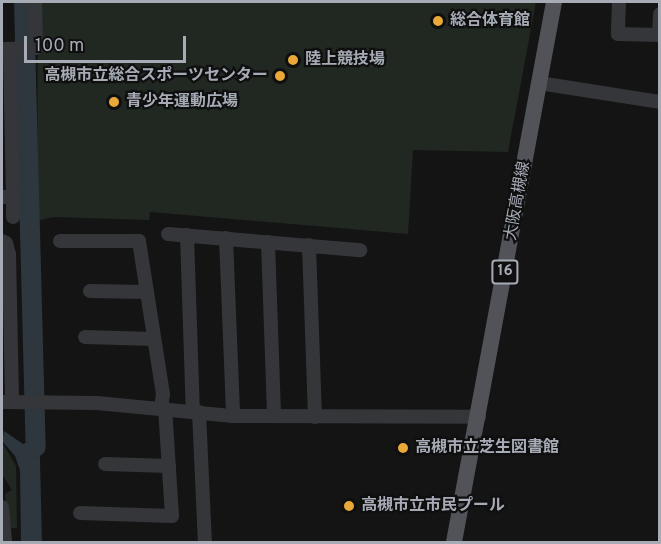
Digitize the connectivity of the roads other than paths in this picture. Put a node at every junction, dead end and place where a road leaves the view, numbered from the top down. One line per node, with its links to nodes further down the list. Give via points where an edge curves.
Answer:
1 (35, 2): 6 (street, via 36,48)
2 (554, 2): 7 (main road, 大阪高槻線 / 16)
3 (619, 2): 5 (street, via 618,34)
4 (660, 14): 5 (street)
5 (659, 35)
6 (9, 49): 9 (street)
7 (539, 83): 8 (street); 31 (main road, 大阪高槻線 / 16)
8 (660, 102)
9 (7, 197): 10 (street)
10 (13, 217)
11 (168, 234): 12 (street)
12 (187, 235): 13 (street); 27 (street)
13 (226, 238): 16 (street); 28 (street)
14 (2, 241): 20 (street, via 9,254)
15 (60, 241): 21 (street, via 139,241)
16 (268, 242): 17 (street); 29 (street)
17 (309, 245): 18 (street); 30 (street)
18 (360, 250)
19 (90, 291): 21 (street)
20 (6, 292): 24 (street)
21 (147, 292): 23 (street)
22 (85, 337): 23 (street)
23 (154, 339): 26 (street)
24 (6, 340): 25 (street)
25 (7, 402): 26 (street)
26 (163, 409): 27 (street); 33 (street)
27 (196, 412): 28 (street); 37 (street)
28 (233, 416): 29 (street)
29 (274, 416): 30 (street)
30 (315, 417): 31 (street)
31 (479, 417): 38 (main road, 大阪高槻線 / 16)
32 (105, 464): 33 (street)
33 (169, 466): 35 (street, via 172,516)
34 (2, 507): 36 (street)
35 (80, 513)
36 (4, 535)
37 (205, 543)
38 (454, 543)

